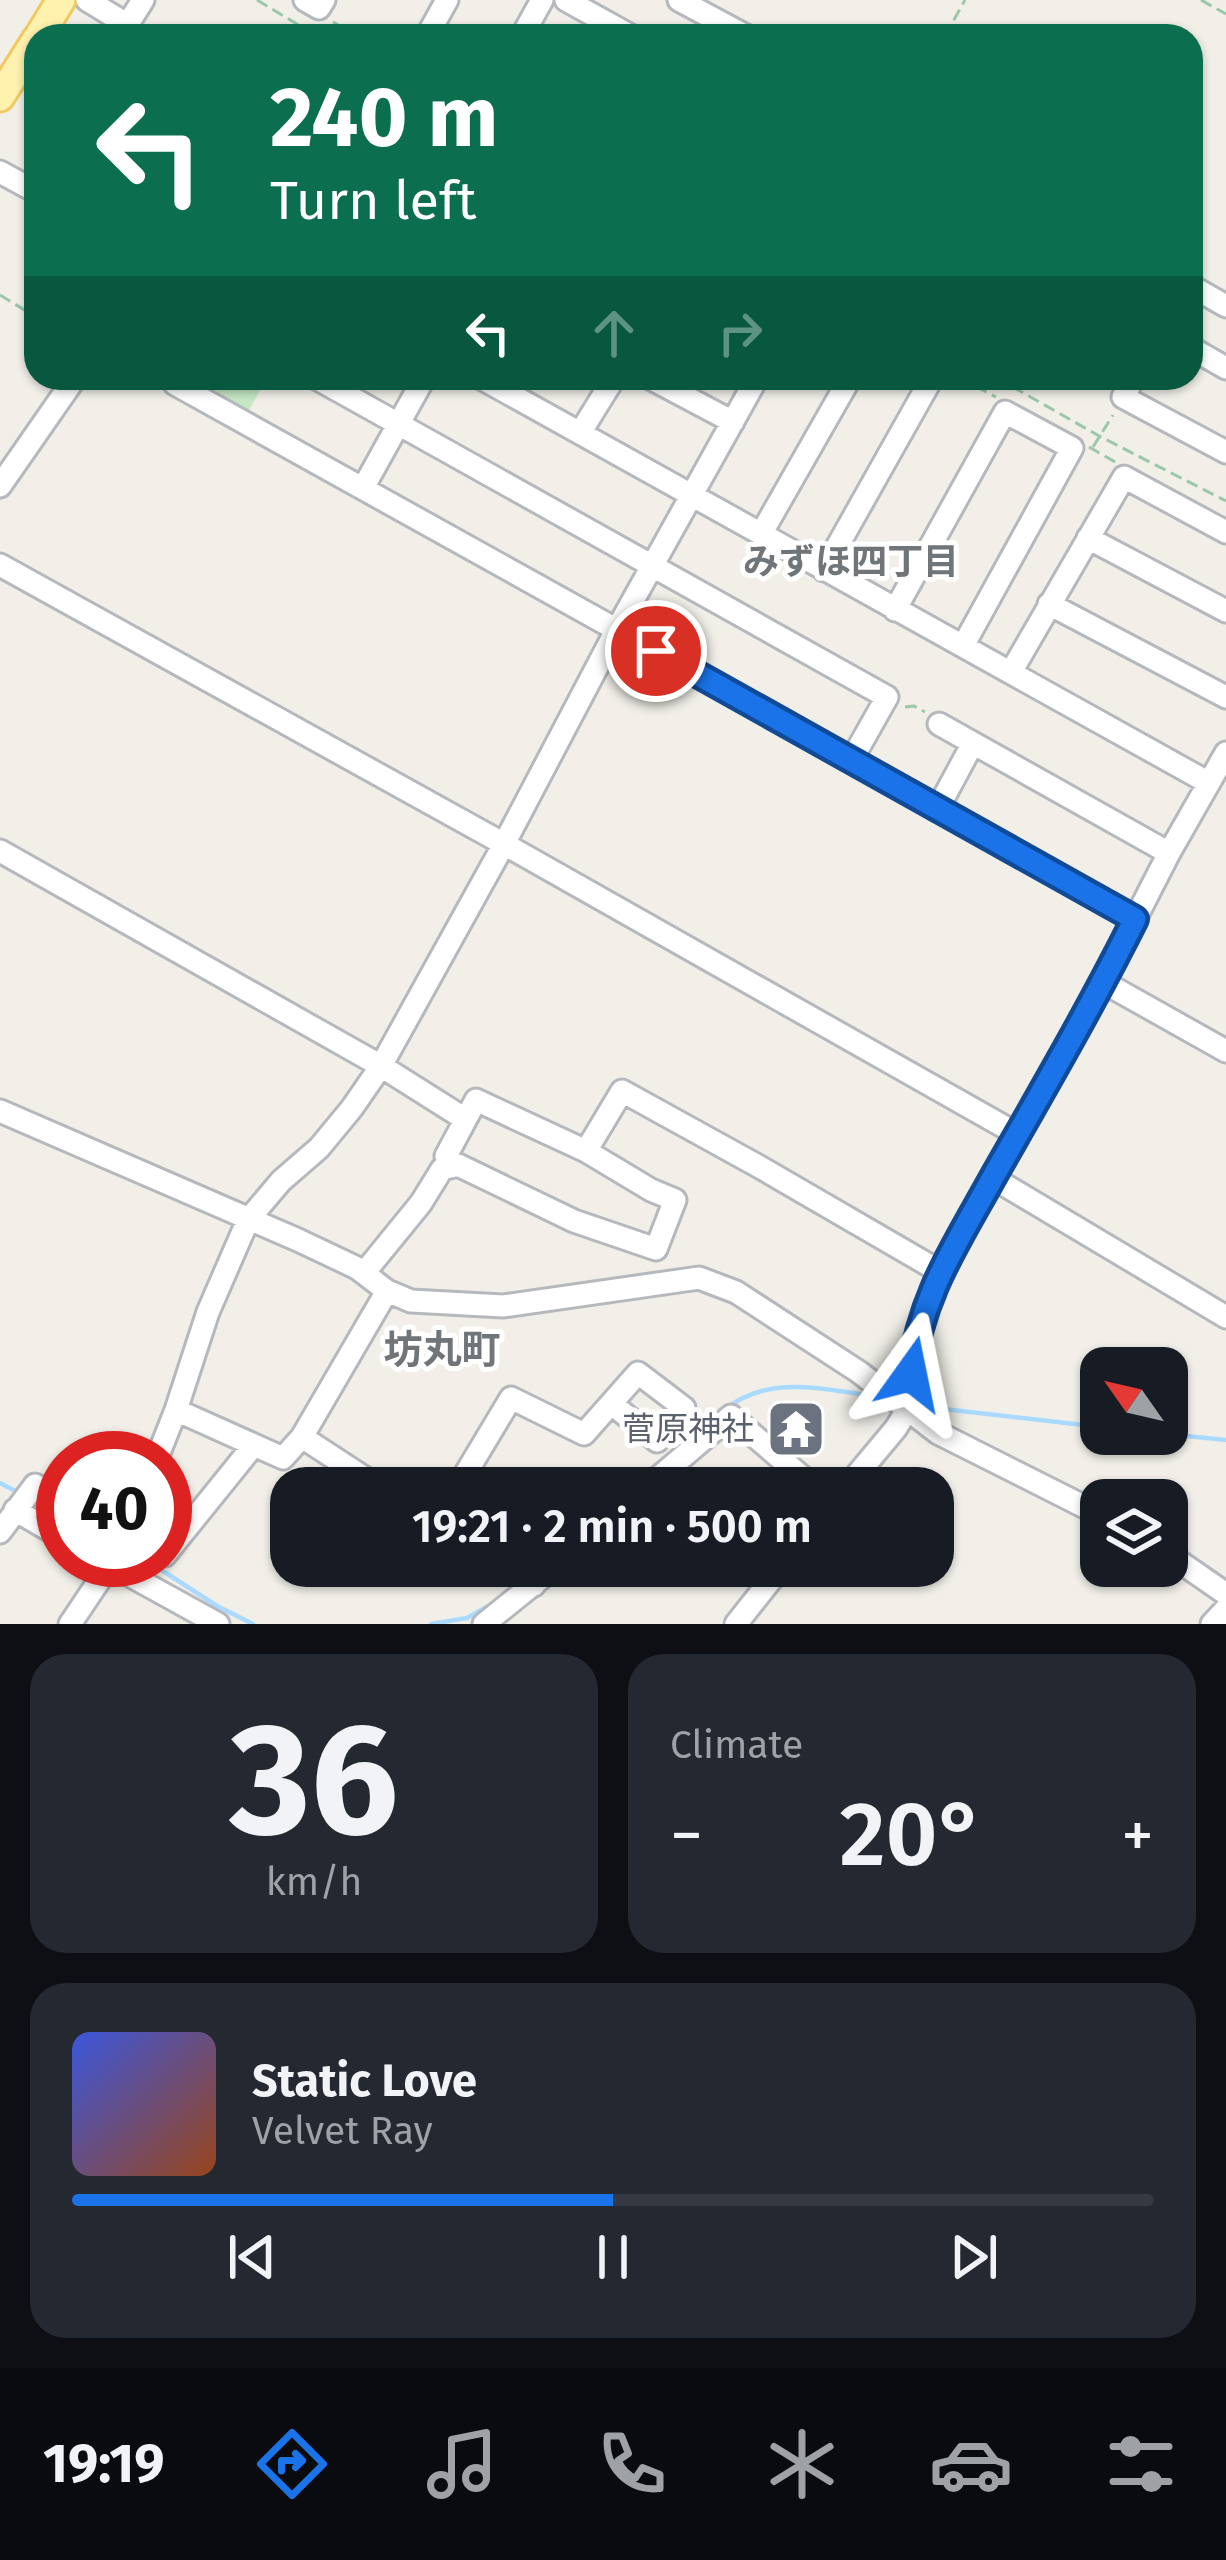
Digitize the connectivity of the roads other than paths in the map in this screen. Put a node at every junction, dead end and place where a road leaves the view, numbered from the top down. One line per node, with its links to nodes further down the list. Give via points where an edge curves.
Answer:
1 (87, 0): 4 (street)
2 (566, 0): 5 (street)
3 (679, 0): 6 (street)
4 (116, 24)
5 (609, 24)
6 (724, 24)
7 (24, 59): 8 (main road)
8 (0, 97)
9 (67, 390): 24 (street)
10 (186, 390): 25 (street)
11 (337, 390): 21 (street)
12 (418, 390): 21 (street)
13 (520, 390): 22 (street)
14 (607, 390): 22 (street)
15 (673, 390): 20 (street)
16 (750, 390): 20 (street)
17 (843, 390): 28 (street)
18 (925, 390): 32 (street)
19 (1131, 390): 23 (street)
20 (733, 422): 26 (street)
21 (400, 425): 25 (street); 31 (street)
22 (580, 433): 26 (street)
23 (1226, 452)
24 (0, 486)
25 (363, 488): 36 (street)
26 (692, 494): 28 (street); 31 (street)
27 (1226, 532): 29 (street, via 1124,477)
28 (761, 534): 32 (street)
29 (1088, 538): 33 (street); 35 (street)
30 (0, 565): 45 (street)
31 (655, 566): 36 (street); 42 (street, via 896,702)
32 (824, 569): 34 (street)
33 (1049, 604): 38 (street); 39 (street)
34 (895, 610): 37 (street); 37 (street, via 1005,412 1072,448)
35 (1226, 611)
36 (617, 629): 42 (street); 45 (street)
37 (963, 646): 38 (street)
38 (1011, 672): 43 (street)
39 (1226, 697)
40 (939, 724): 41 (street)
41 (973, 743): 44 (street); 47 (street)
42 (851, 761): 44 (street)
43 (1219, 772): 47 (street)
44 (937, 809): 48 (street)
45 (504, 844): 51 (street); 54 (street)
46 (0, 850): 51 (street)
47 (1169, 853): 48 (street)
48 (1135, 919): 49 (street)
49 (1103, 982): 50 (street); 54 (street)
50 (1226, 1052)
51 (381, 1066): 53 (street); 58 (street, via 320,1148)
52 (0, 1111): 58 (street)
53 (465, 1120): 55 (street, via 476,1100); 56 (street, via 446,1156)
54 (1017, 1134): 57 (street)
55 (586, 1151): 56 (street, via 675,1200 656,1249); 59 (street, via 622,1091)
56 (450, 1167): 60 (street)
57 (993, 1178): 59 (street); 62 (street)
58 (248, 1220): 60 (street); 66 (street)
59 (939, 1271): 65 (street, via 915,1339)
60 (364, 1273): 61 (street)
61 (387, 1291): 65 (street, via 411,1301 503,1306 699,1278 736,1292); 68 (street)
62 (1226, 1317)
63 (613, 1404): 64 (street, via 638,1373); 69 (street); 72 (street, via 584,1434 511,1398)
64 (684, 1408)
65 (907, 1410): 75 (street); 78 (street)
66 (176, 1411): 67 (street); 70 (street)
67 (168, 1431)
68 (302, 1437): 70 (street, via 283,1458); 71 (street)
69 (657, 1441)
70 (254, 1446): 80 (street)
71 (348, 1467)
72 (470, 1467)
73 (671, 1467): 74 (street, via 731,1416)
74 (790, 1467)
75 (864, 1467)
76 (36, 1486): 77 (street)
77 (21, 1502): 79 (street); 81 (street)
78 (1080, 1504)
79 (36, 1515)
80 (192, 1523)
81 (0, 1532)
82 (1188, 1567): 87 (street)
83 (92, 1587): 89 (street)
84 (153, 1587): 90 (street)
85 (515, 1587): 91 (street)
86 (765, 1587): 92 (street)
87 (1226, 1594)
88 (1226, 1609): 93 (street)
89 (70, 1624)
90 (218, 1624)
91 (484, 1624)
92 (736, 1624)
93 (1212, 1624)

